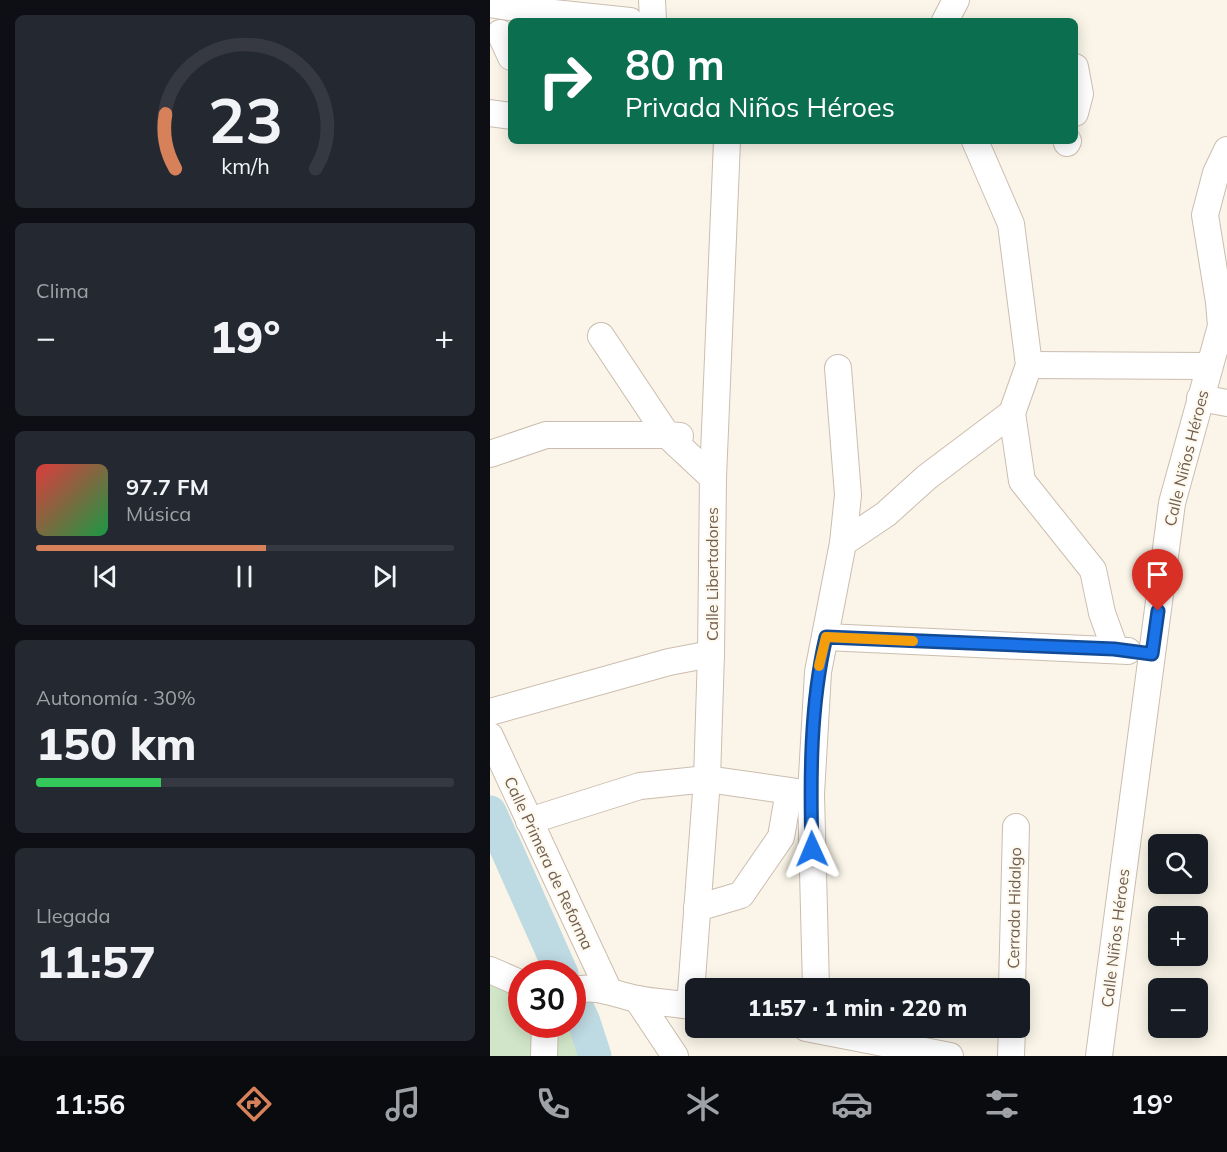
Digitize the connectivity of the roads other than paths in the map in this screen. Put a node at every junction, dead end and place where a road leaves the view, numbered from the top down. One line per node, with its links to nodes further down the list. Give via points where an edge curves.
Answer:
1 (652, 0): 4 (street)
2 (956, 0): 5 (street)
3 (490, 4): 6 (street)
4 (653, 18)
5 (947, 18)
6 (508, 23)
7 (1078, 83): 8 (street)
8 (1078, 101)
9 (490, 113): 10 (street)
10 (508, 116)
11 (727, 144): 23 (street, Calle Libertadores)
12 (976, 144): 16 (street, via 1011,224)
13 (1226, 150): 14 (street, Calle Niños Héroes, via 1205,215)
14 (1223, 300): 17 (street, Calle Niños Héroes, via 1221,326)
15 (601, 336): 22 (street)
16 (1029, 365): 17 (street); 21 (street)
17 (1209, 366): 19 (street, Calle Niños Héroes)
18 (838, 368): 26 (street, via 848,495)
19 (1200, 398): 20 (street); 30 (street, Calle Niños Héroes, via 1172,503)
20 (1226, 403)
21 (1012, 412): 26 (street, via 886,514); 28 (street, via 1022,481 1093,570)
22 (667, 435): 23 (street); 24 (street, via 546,435); 25 (street)
23 (714, 438): 25 (street, Calle Libertadores)
24 (490, 454)
25 (713, 478): 29 (street, Calle Libertadores)
26 (843, 543): 27 (street)
27 (826, 637): 28 (street); 34 (street)
28 (1114, 649): 30 (street)
29 (711, 654): 31 (street); 33 (street, Calle Libertadores)
30 (1152, 654): 53 (street, Calle Niños Héroes)
31 (490, 712)
32 (490, 736): 35 (street, Calle Primera de Reforma)
33 (707, 779): 34 (street); 35 (street, via 640,786); 37 (street, Calle Libertadores)
34 (800, 792): 37 (street, via 781,837 741,896); 41 (street)
35 (529, 821): 43 (street, Calle Primera de Reforma)
36 (1016, 827): 42 (street, Cerrada Hidalgo)
37 (697, 908): 40 (street, Calle Libertadores)
38 (490, 970): 39 (street)
39 (508, 978)
40 (694, 978)
41 (815, 978)
42 (1012, 978)
43 (590, 989): 44 (street)
44 (637, 999): 45 (street); 50 (street)
45 (685, 1005)
46 (545, 1038): 49 (street)
47 (861, 1038): 51 (street)
48 (1012, 1038): 52 (street)
49 (544, 1056)
50 (675, 1056)
51 (950, 1056)
52 (1011, 1056)
53 (1099, 1056)

